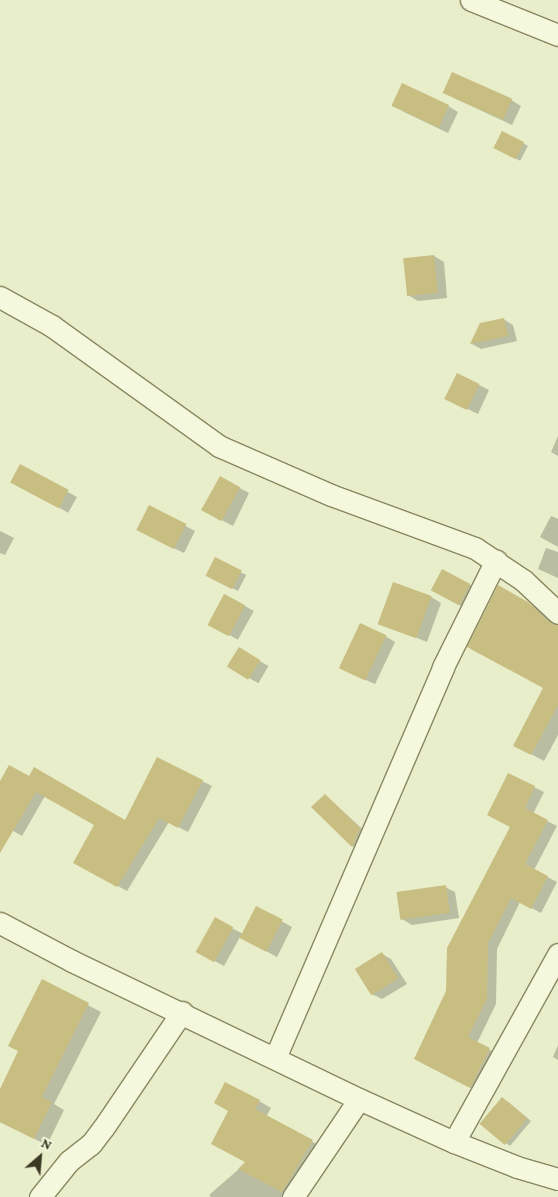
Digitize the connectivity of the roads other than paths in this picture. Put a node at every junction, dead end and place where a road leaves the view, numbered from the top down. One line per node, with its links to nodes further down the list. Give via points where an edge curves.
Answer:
1 (471, 0): 2 (street)
2 (558, 35)
3 (0, 297): 4 (street, via 52,326 219,446 331,495 449,537)
4 (496, 560): 5 (street); 9 (street, via 442,667)
5 (558, 613)
6 (0, 923): 8 (street)
7 (558, 954): 11 (street)
8 (182, 1012): 9 (street); 13 (street, via 91,1144 69,1160)
9 (275, 1058): 10 (street)
10 (359, 1099): 11 (street); 14 (street)
11 (454, 1142): 12 (street)
12 (558, 1179)
13 (40, 1197)
14 (293, 1197)

